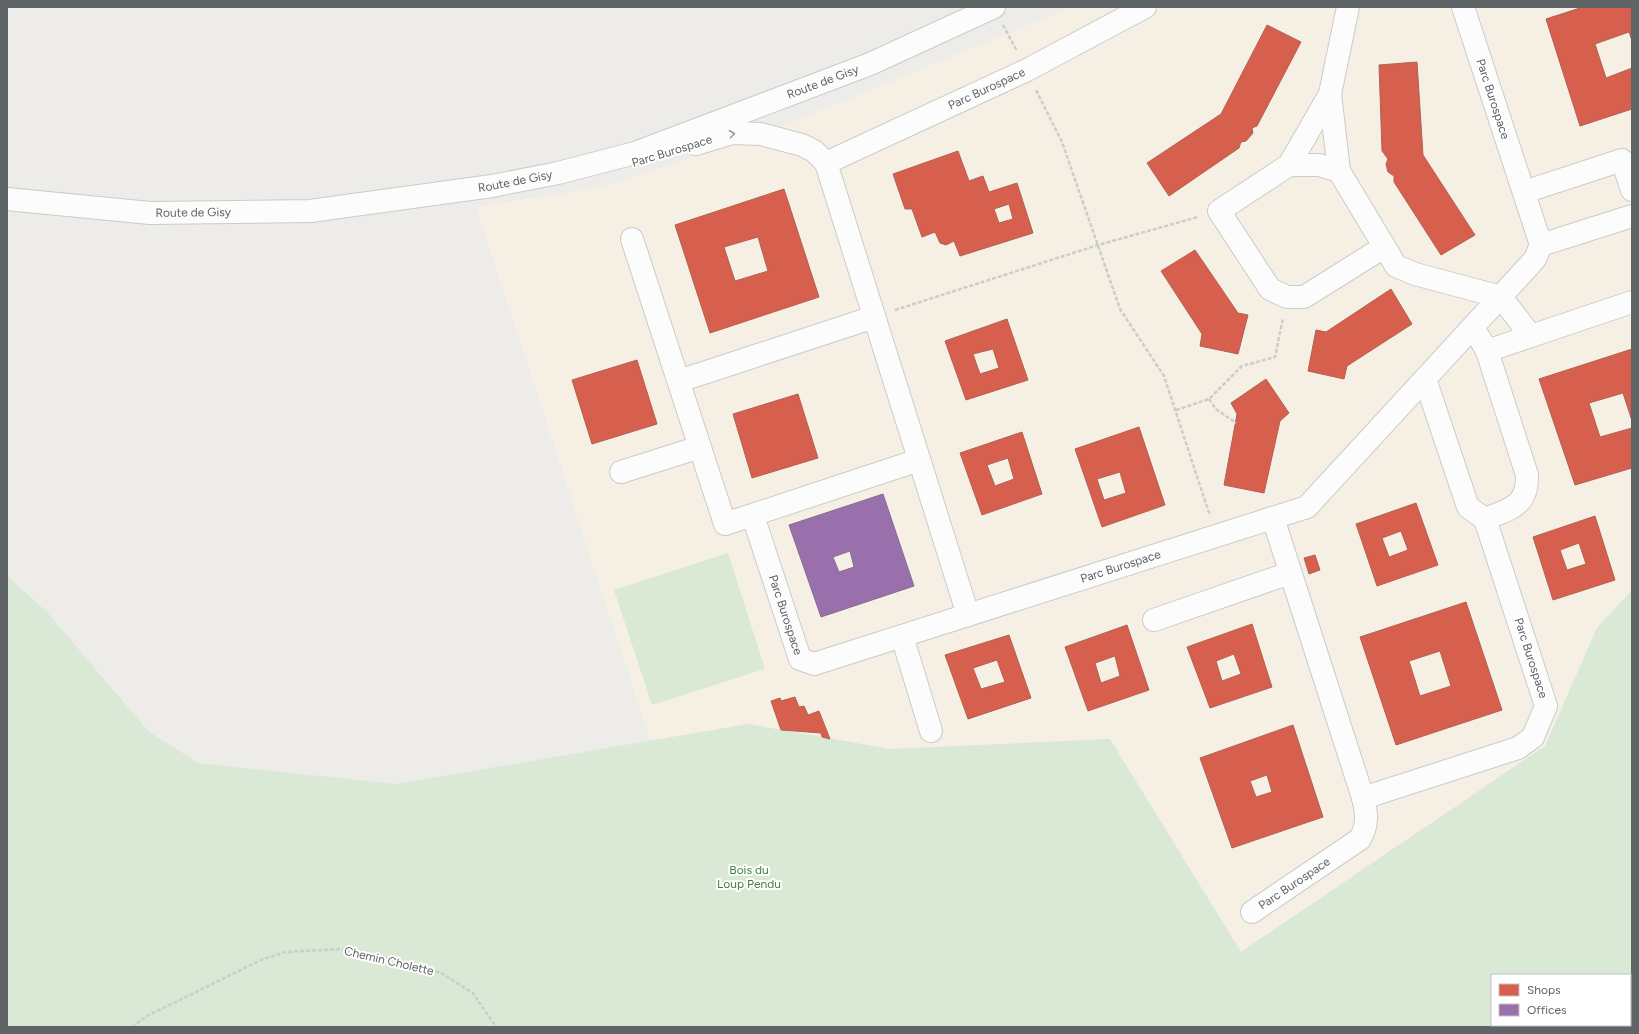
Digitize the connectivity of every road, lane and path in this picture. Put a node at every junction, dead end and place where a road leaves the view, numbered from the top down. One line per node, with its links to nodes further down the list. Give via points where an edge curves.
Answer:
1 (994, 7): 5 (path); 10 (street, Route de Gisy, via 870,64 634,153)
2 (1144, 7): 5 (street, Parc Burospace)
3 (1348, 7): 6 (street)
4 (1463, 7): 12 (street, Parc Burospace)
5 (1027, 70): 7 (street, Parc Burospace); 17 (path, via 1062,142)
6 (1330, 94): 8 (street); 9 (street)
7 (826, 163): 10 (street, Parc Burospace, one-way to 7, via 628,165 732,133 761,134 791,141 814,151); 23 (street)
8 (1289, 165): 9 (street, via 1319,165); 14 (street)
9 (1339, 171): 19 (street)
10 (558, 173): 13 (street, Route de Gisy, via 492,186 310,211 150,213)
11 (1632, 190): 12 (street, via 1622,160)
12 (1524, 192): 18 (street, Parc Burospace)
13 (7, 200)
14 (1219, 211): 17 (path); 20 (street, via 1270,289)
15 (1632, 216): 18 (street)
16 (632, 239): 28 (street)
17 (1098, 245): 23 (path); 30 (path, via 1120,309 1164,376)
18 (1541, 246): 21 (street, Parc Burospace, via 1535,259)
19 (1384, 247): 20 (street, via 1304,297); 21 (street, via 1396,266 1404,271)
20 (1287, 297): 29 (path, via 1275,357 1242,366)
21 (1501, 297): 24 (street, Parc Burospace); 25 (street)
22 (1632, 302): 25 (street)
23 (874, 317): 28 (street); 33 (street)
24 (1473, 327): 26 (street); 27 (street, Parc Burospace)
25 (1531, 336): 26 (street)
26 (1487, 351): 37 (street, via 1527,475 1528,486 1519,504)
27 (1425, 379): 36 (street, Parc Burospace, via 1307,508); 37 (street, via 1468,507)
28 (679, 381): 32 (street)
29 (1209, 399): 30 (path); 31 (path, via 1216,409)
30 (1176, 410): 38 (path)
31 (1236, 423)
32 (700, 447): 34 (street); 35 (street, via 726,524)
33 (919, 460): 35 (street); 40 (street)
34 (621, 472)
35 (752, 516): 42 (street, Parc Burospace, via 800,659 814,664)
36 (1273, 518): 38 (street, Parc Burospace); 39 (street, Parc Burospace)
37 (1485, 519): 44 (street, Parc Burospace, via 1546,706 1533,737 1518,748)
38 (1216, 536): 40 (street, Parc Burospace)
39 (1290, 573): 41 (street); 44 (street, Parc Burospace)
40 (968, 616): 42 (street, Parc Burospace)
41 (1154, 620)
42 (902, 636): 43 (street)
43 (931, 731)
44 (1363, 798): 45 (street, Parc Burospace, via 1367,823 1360,839)
45 (1252, 912)
46 (132, 1027): 47 (path, Chemin Cholette, via 147,1016 261,960 286,952 341,949 376,955 441,973 473,993)
47 (496, 1027)

